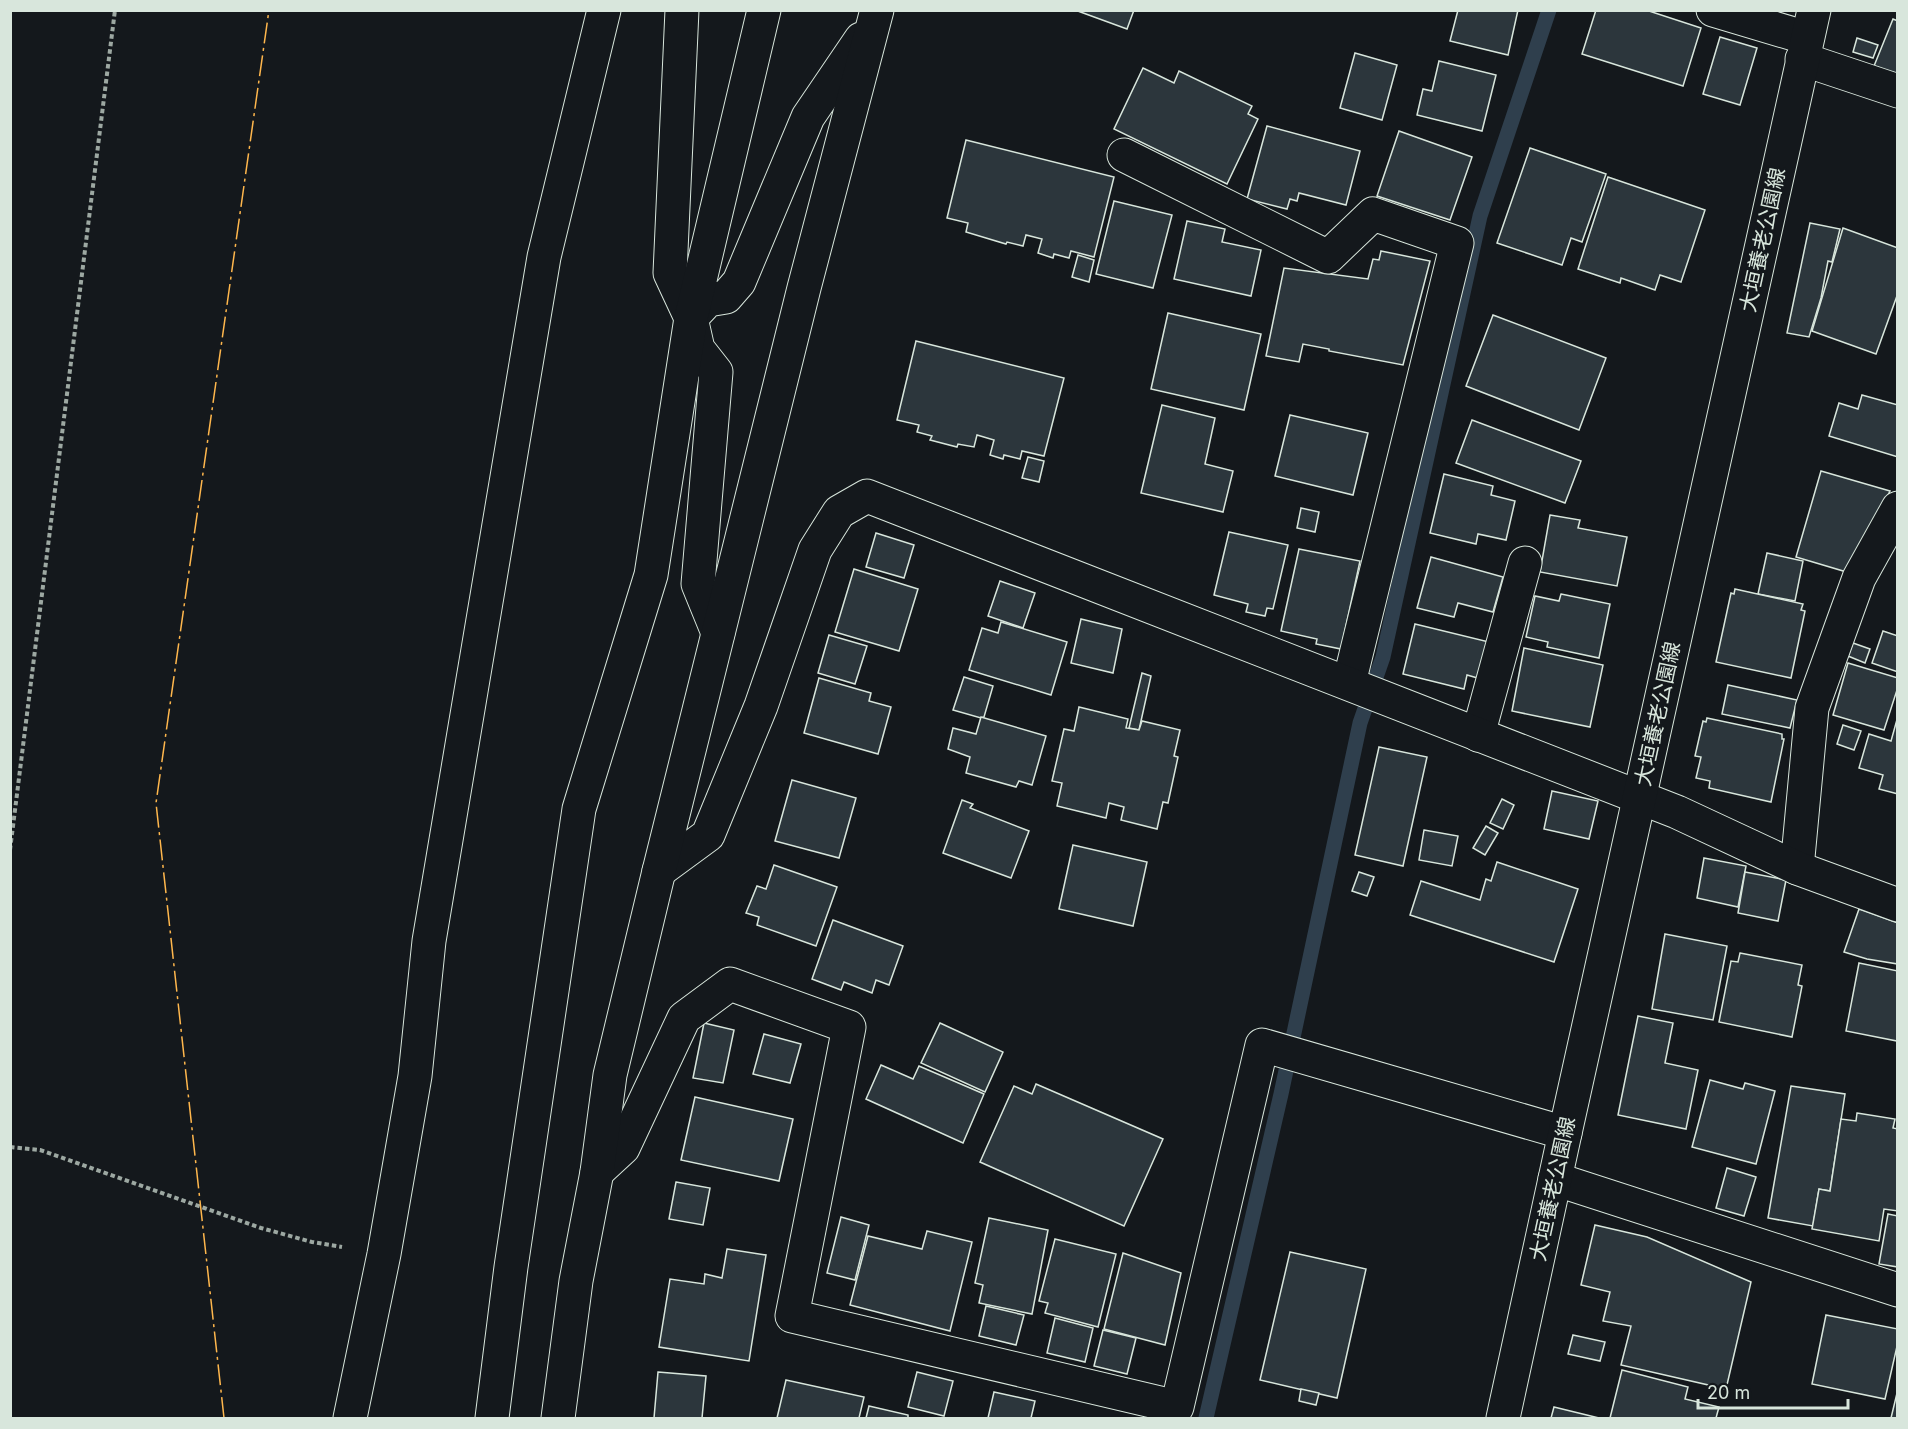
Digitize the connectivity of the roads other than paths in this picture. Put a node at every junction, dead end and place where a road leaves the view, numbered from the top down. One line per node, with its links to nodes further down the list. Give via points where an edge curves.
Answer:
1 (604, 10): 23 (street, via 544,257 429,941 415,1076)
2 (681, 10): 9 (street, via 670,273)
3 (764, 10): 9 (street)
4 (1713, 10): 6 (street)
5 (879, 19): 9 (street, via 808,117 739,282 726,297 708,300); 12 (street, via 804,288)
6 (1808, 36): 7 (street); 15 (street, 大垣養老公園線)
7 (1898, 91)
8 (1124, 155): 13 (street, via 1328,257 1373,214 1457,243)
9 (691, 318): 12 (street, via 698,349 716,372 698,584); 24 (street, via 651,576 579,809)
10 (1898, 508): 16 (street, via 1859,578 1812,708)
11 (1525, 563): 14 (street)
12 (718, 633): 17 (street)
13 (1349, 683): 14 (street); 17 (street, via 867,496 839,512 815,550 761,706 708,835)
14 (1478, 735): 15 (street)
15 (1639, 799): 16 (street, via 1677,812); 19 (street, 大垣養老公園線)
16 (1797, 868): 18 (street)
17 (659, 871): 20 (street, via 610,1075)
18 (1898, 905)
19 (1564, 1133): 20 (street, via 1262,1045 1177,1407 792,1316 849,1027 730,984 684,1018 623,1148); 21 (street, 大垣養老公園線)
20 (597, 1172): 25 (street, via 576,1281)
21 (1555, 1179): 22 (street); 26 (street, 大垣養老公園線)
22 (1898, 1290)
23 (350, 1419)
24 (492, 1419)
25 (558, 1419)
26 (1503, 1419)

